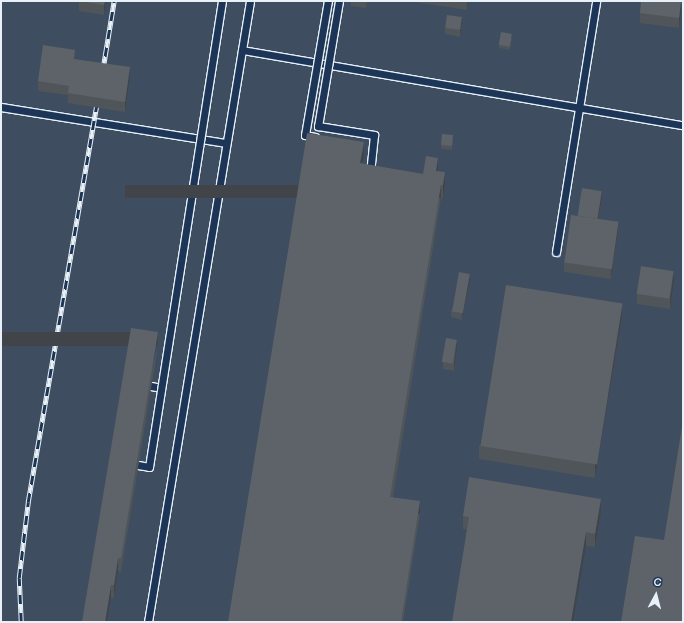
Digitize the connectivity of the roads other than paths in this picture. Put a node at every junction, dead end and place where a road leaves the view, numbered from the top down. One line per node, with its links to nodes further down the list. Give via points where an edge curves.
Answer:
1 (222, 1): 15 (lane, bridge)
2 (250, 1): 6 (lane)
3 (328, 1): 10 (lane, bridge, via 305,135)
4 (339, 1): 12 (lane, bridge, via 318,126 374,135)
5 (596, 1): 8 (lane)
6 (242, 50): 8 (lane); 11 (lane)
7 (1, 107): 11 (lane)
8 (577, 107): 9 (lane); 13 (lane)
9 (683, 125)
10 (326, 139)
11 (226, 143): 17 (lane)
12 (369, 178)
13 (556, 252)
14 (151, 386): 15 (lane)
15 (161, 388): 16 (lane, bridge, via 149,467)
16 (138, 465)
17 (148, 622)

